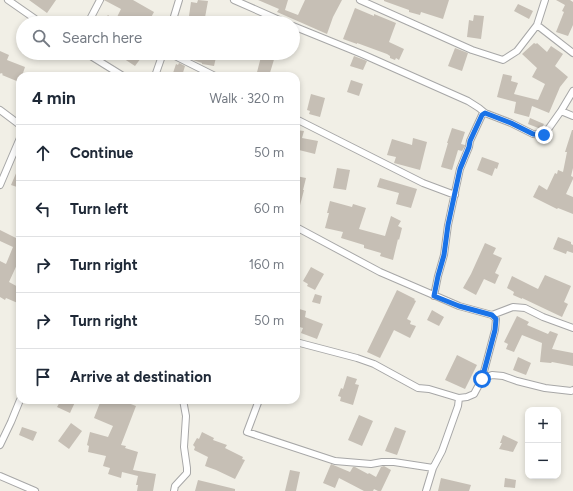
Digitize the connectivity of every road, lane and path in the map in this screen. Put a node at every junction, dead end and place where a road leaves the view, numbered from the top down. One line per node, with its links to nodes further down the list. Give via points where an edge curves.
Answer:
1 (8, 0): 7 (street)
2 (100, 0): 9 (street)
3 (179, 0): 10 (street)
4 (234, 0): 11 (street)
5 (360, 0): 12 (street, via 472,50 503,60 517,51)
6 (545, 0): 12 (street)
7 (15, 2): 8 (street)
8 (32, 16)
9 (92, 16)
10 (174, 16)
11 (270, 16)
12 (537, 25): 14 (street)
13 (300, 29): 24 (street, via 468,101)
14 (573, 53)
15 (97, 60): 18 (street)
16 (161, 60): 19 (street)
17 (183, 60): 20 (street)
18 (117, 72)
19 (156, 72)
20 (207, 72)
21 (573, 91): 23 (street)
22 (0, 110): 27 (street)
23 (561, 111): 24 (street, via 544,135 533,134); 25 (street)
24 (485, 113): 30 (street, via 470,141 460,169)
25 (573, 116)
26 (300, 121): 30 (street, via 423,183)
27 (16, 122)
28 (16, 147): 29 (street)
29 (0, 185)
30 (455, 195): 32 (street)
31 (300, 229): 32 (street, via 380,272)
32 (434, 296): 33 (street)
33 (492, 315): 34 (street, via 513,307 525,308); 36 (street, via 496,319 495,330)
34 (573, 328)
35 (300, 343): 38 (street, via 357,358 374,364 418,388)
36 (482, 379): 37 (street, via 492,375 503,376 545,388); 38 (street, via 474,394)
37 (573, 390)
38 (459, 398): 43 (street, via 442,450)
39 (18, 404): 42 (street)
40 (184, 404): 46 (street, via 187,473 175,486)
41 (258, 404): 43 (street, via 247,432 335,462 394,462)
42 (0, 446)
43 (433, 468): 47 (street)
44 (0, 476): 45 (street)
45 (35, 491)
46 (174, 491)
47 (426, 491)

